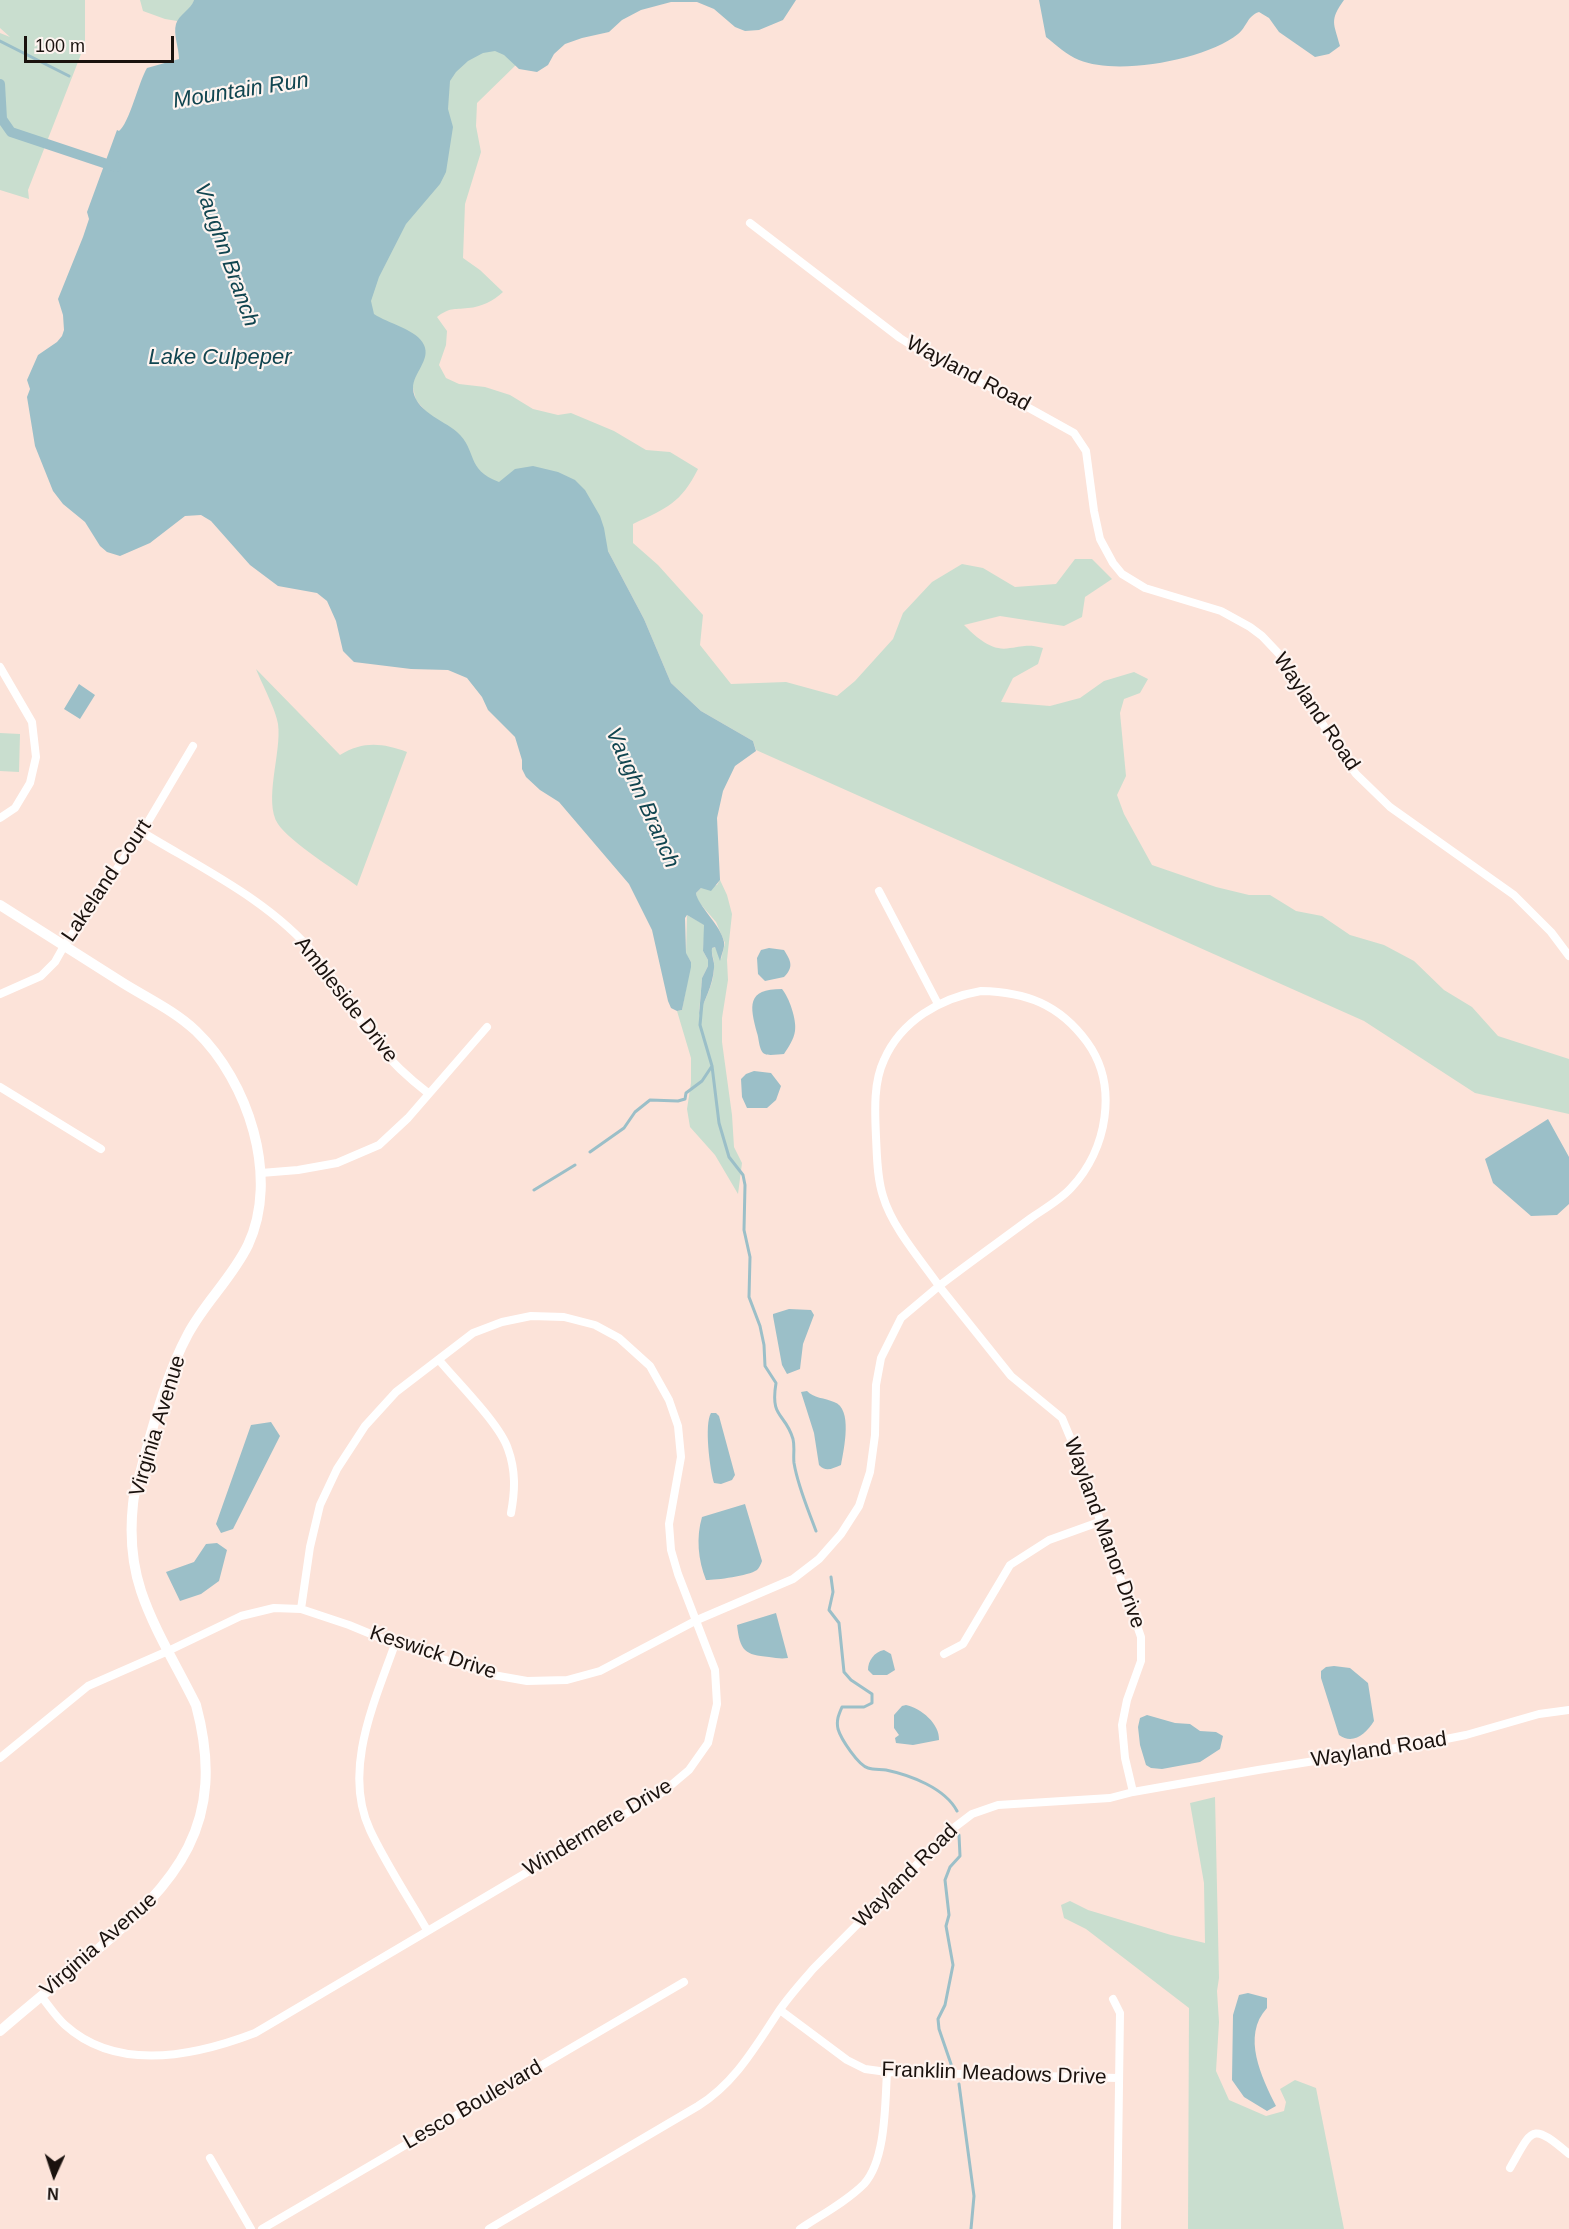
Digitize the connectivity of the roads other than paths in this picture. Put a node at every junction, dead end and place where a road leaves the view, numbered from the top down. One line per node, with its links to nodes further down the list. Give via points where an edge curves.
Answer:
1 (750, 223): 9 (street, Wayland Road, via 900,338 1074,433 1089,462 1100,539 1122,574 1145,588 1221,611 1262,636 1280,655 1342,755 1372,791 1514,895)
2 (0, 667): 4 (street, via 32,722 36,758 30,783 15,808)
3 (193, 746): 5 (street, Lakeland Court)
4 (0, 818)
5 (142, 831): 8 (street, Lakeland Court); 14 (street, Ambleside Drive, via 285,924 317,956 378,1046)
6 (879, 891): 11 (street)
7 (0, 904): 8 (street, Virginia Avenue)
8 (64, 946): 10 (street, Lakeland Court, via 41,976); 16 (street, Virginia Avenue, via 180,1018 210,1046 245,1107 258,1146)
9 (1569, 956)
10 (0, 994)
11 (938, 1004): 17 (street, Wayland Manor Drive, via 908,1026 883,1060 876,1112 883,1197); 17 (street, Keswick Drive, via 981,991 1035,999 1078,1029 1100,1066 1106,1092 1102,1136 1095,1154 1070,1190)
12 (487, 1027): 14 (street)
13 (0, 1087): 15 (street)
14 (428, 1094): 16 (street, via 379,1145 337,1163)
15 (101, 1149)
16 (261, 1173): 24 (street, Virginia Avenue, via 259,1208 248,1244 188,1334 153,1427 134,1494 132,1530 141,1592)
17 (939, 1286): 20 (street, Wayland Manor Drive, via 1011,1376 1062,1418); 22 (street, Keswick Drive, via 901,1318 881,1358 870,1473 859,1506 841,1534 819,1559 793,1579)
18 (439, 1360): 19 (street, via 508,1447 514,1472); 21 (street, Windermere Drive, via 396,1392 365,1426 337,1469 320,1505); 22 (street, Windermere Drive, via 473,1333 531,1316 564,1317 595,1325 619,1338 650,1366 678,1426 681,1456 669,1524 671,1550)
19 (511, 1514)
20 (1099, 1522): 25 (street, via 1049,1540 1010,1565 963,1644); 28 (street, Wayland Manor Drive, via 1141,1637 1141,1661 1122,1725)
21 (300, 1609): 23 (street, Keswick Drive); 24 (street, Keswick Drive, via 274,1608 241,1616)
22 (697, 1620): 23 (street, Keswick Drive, via 600,1671 567,1680 527,1681 493,1675); 29 (street, Windermere Drive, via 715,1670 717,1704 708,1743 689,1770 663,1792)
23 (395, 1644): 29 (street, via 366,1727 360,1763 361,1799 369,1829)
24 (168, 1651): 27 (street, Keswick Drive, via 88,1686); 31 (street, Virginia Avenue, via 196,1705 201,1725 206,1791 195,1832 166,1885 154,1898 130,1923)
25 (944, 1654)
26 (1569, 1710): 28 (street, Wayland Road, via 1421,1744)
27 (0, 1758)
28 (1133, 1792): 33 (street, Wayland Road, via 1085,1800 999,1805 972,1814 951,1830 814,1968)
29 (428, 1930): 31 (street, Windermere Drive, via 255,2033 220,2046 176,2054 130,2055 98,2047 64,2025)
30 (684, 1982): 41 (street, Lesco Boulevard)
31 (41, 1996): 34 (street, Virginia Avenue)
32 (1113, 1999): 36 (street, via 1120,2013)
33 (780, 2010): 35 (street, Franklin Meadows Drive, via 847,2060); 42 (street, Wayland Road, via 735,2076 710,2099)
34 (0, 2031)
35 (887, 2073): 36 (street, Franklin Meadows Drive); 43 (street, via 878,2160 865,2182)
36 (1119, 2078): 44 (street)
37 (1569, 2154): 39 (street, via 1546,2134 1534,2133)
38 (210, 2158): 40 (street)
39 (1510, 2168)
40 (251, 2229)
41 (262, 2229)
42 (489, 2229)
43 (800, 2229)
44 (1117, 2229)

